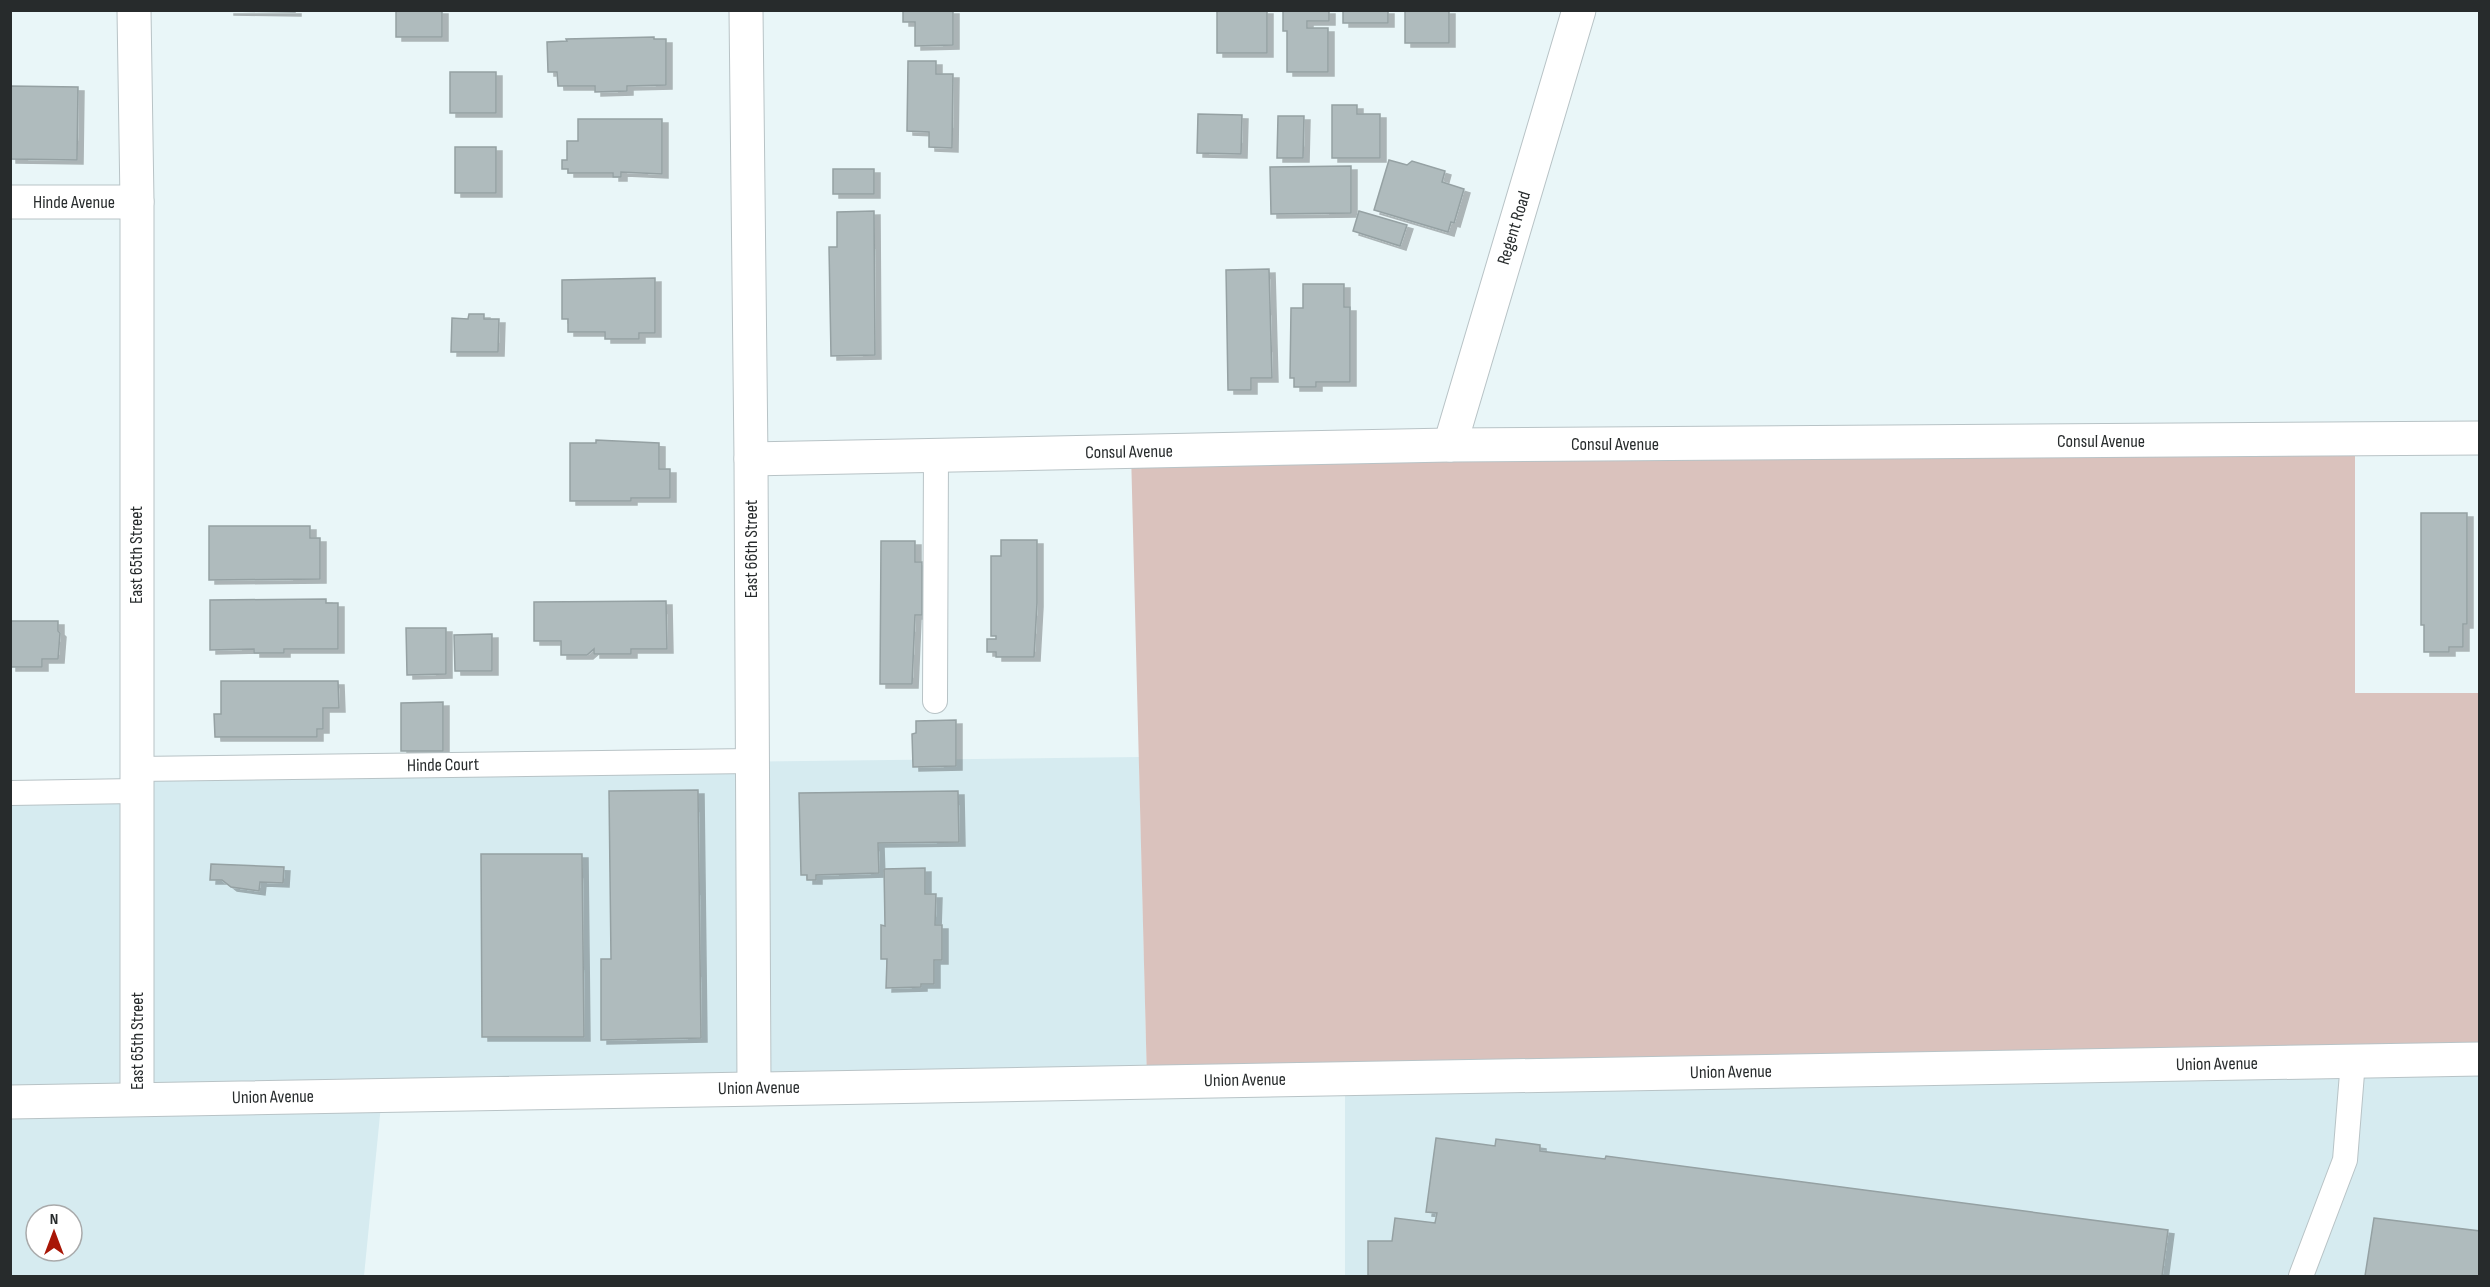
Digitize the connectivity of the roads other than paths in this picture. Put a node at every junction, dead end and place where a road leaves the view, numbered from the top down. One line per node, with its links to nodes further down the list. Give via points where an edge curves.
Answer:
1 (134, 10): 5 (street, East 65th Street)
2 (746, 10): 9 (street, East 66th Street)
3 (1579, 10): 7 (street, Regent Road)
4 (10, 202): 5 (street, Hinde Avenue)
5 (137, 202): 12 (street, East 65th Street)
6 (2480, 438): 7 (street, Consul Avenue)
7 (1450, 445): 8 (street, Consul Avenue)
8 (936, 456): 9 (street, Consul Avenue); 10 (lane)
9 (751, 459): 11 (street, East 66th Street)
10 (935, 701)
11 (751, 761): 12 (lane, Hinde Court); 16 (street, East 66th Street)
12 (136, 780): 13 (lane, Hinde Court); 17 (street, East 65th Street)
13 (10, 793)
14 (2480, 1059): 15 (street, Union Avenue)
15 (2353, 1061): 16 (street, Union Avenue); 19 (lane, via 2345,1160)
16 (753, 1088): 17 (street, Union Avenue)
17 (137, 1099): 18 (street, Union Avenue)
18 (10, 1102)
19 (2301, 1276)

